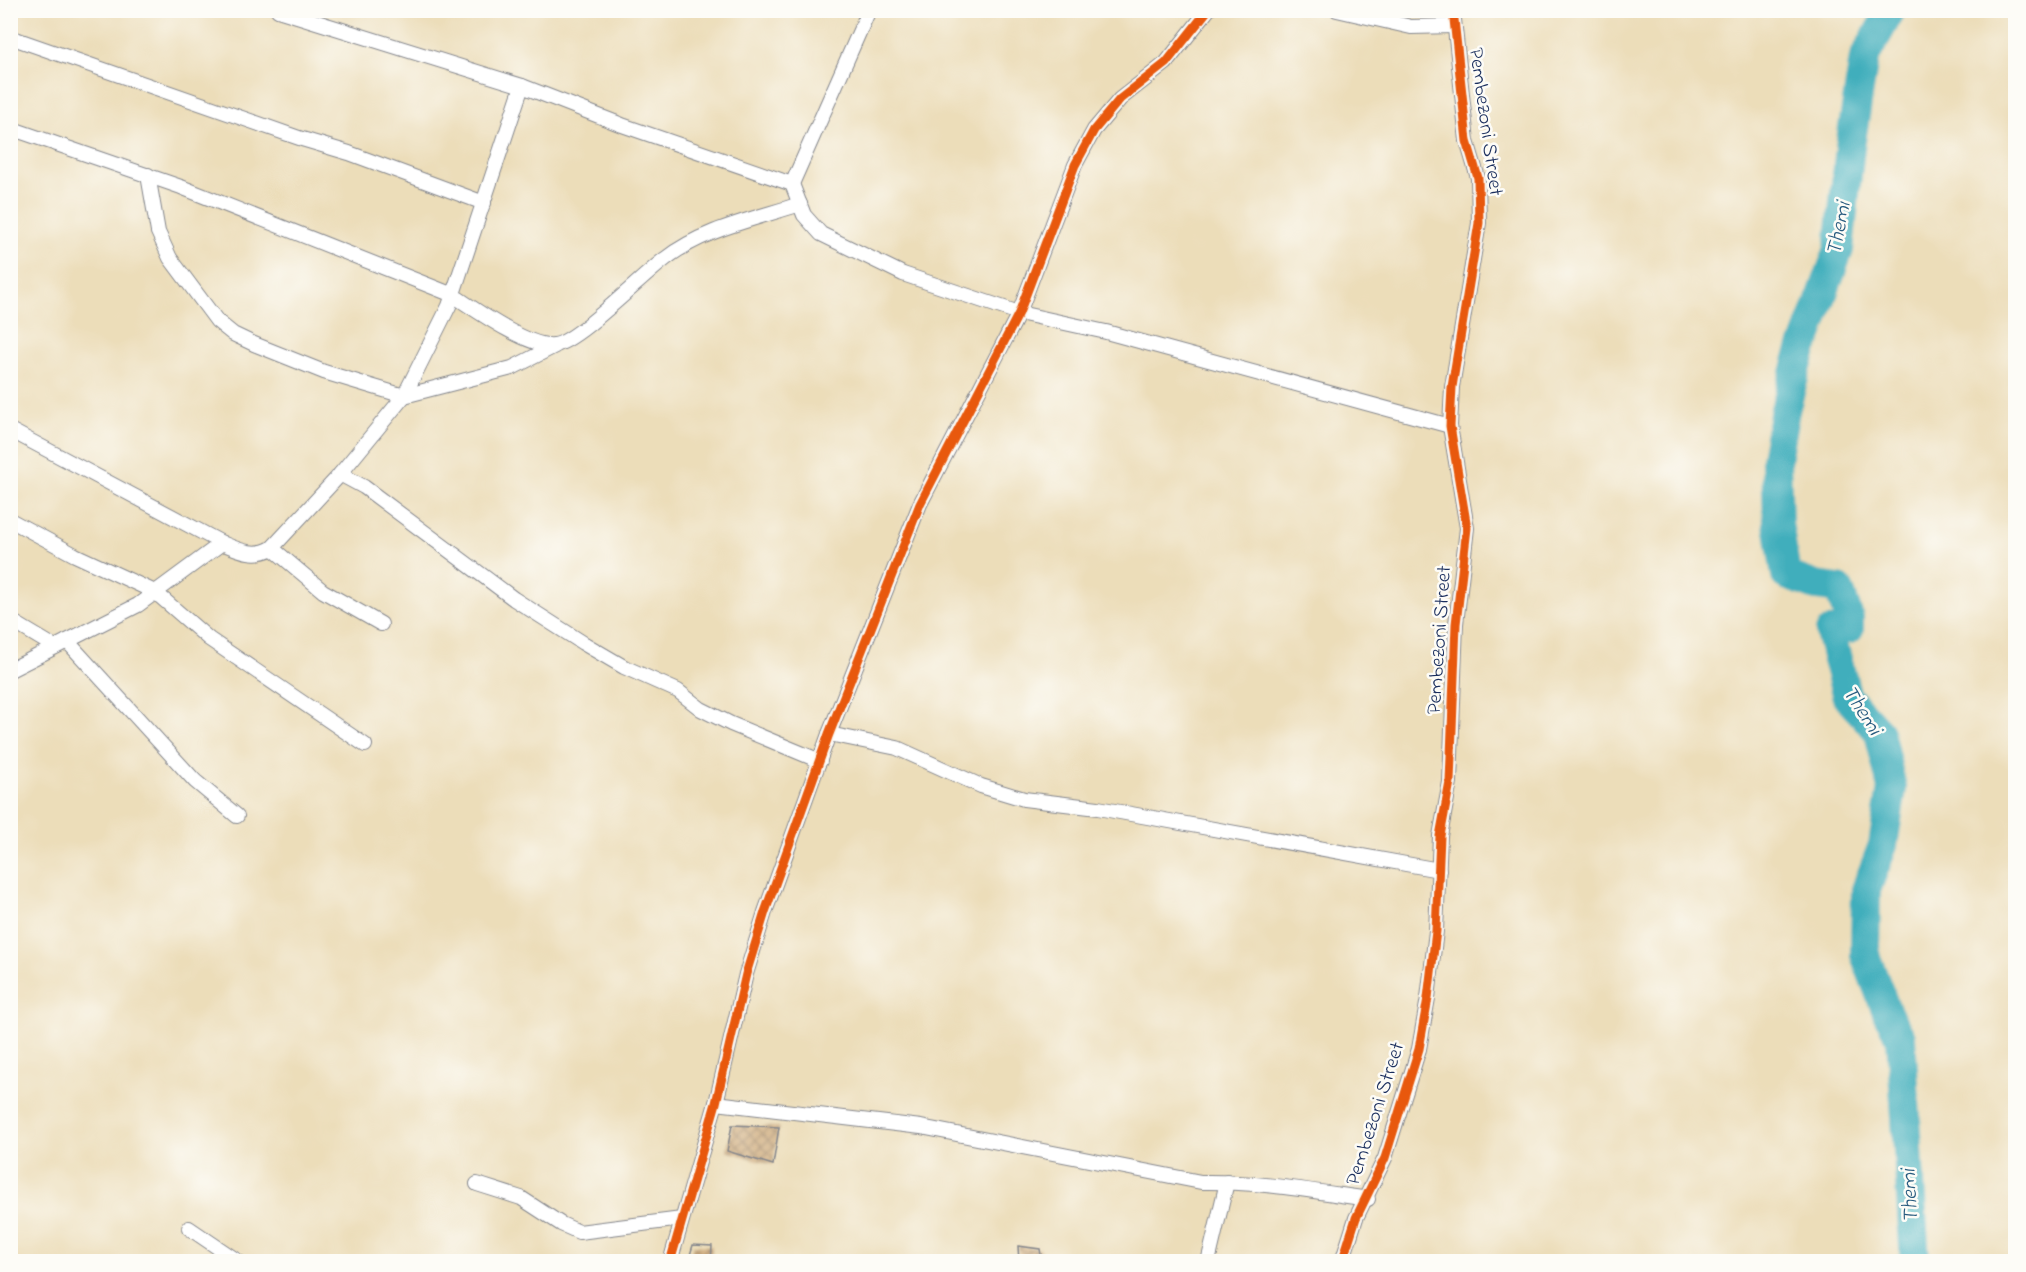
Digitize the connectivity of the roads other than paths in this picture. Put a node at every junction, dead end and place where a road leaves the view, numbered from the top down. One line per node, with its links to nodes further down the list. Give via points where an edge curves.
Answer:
1 (278, 10): 8 (street)
2 (869, 10): 11 (street)
3 (1208, 10): 15 (street, via 1166,63 1120,99 1094,130 1075,165)
4 (1337, 10): 6 (street, via 1411,27)
5 (1454, 10): 6 (street, Pembezoni Street)
6 (1454, 26): 18 (street, Pembezoni Street, via 1467,141 1479,178 1479,223 1452,387)
7 (10, 37): 12 (street)
8 (522, 86): 11 (street); 12 (street)
9 (10, 128): 10 (street)
10 (148, 175): 14 (street); 17 (street, via 158,232 170,258 217,321 243,339 304,364)
11 (792, 184): 13 (street)
12 (484, 203): 14 (street)
13 (800, 204): 15 (street, via 804,215 821,234 903,274); 16 (street, via 702,236 676,251 567,342)
14 (453, 295): 16 (street, via 491,321 545,346); 17 (street)
15 (1019, 313): 18 (street, via 1139,341); 29 (street, via 920,504)
16 (557, 345): 17 (street, via 512,368)
17 (404, 396): 20 (street)
18 (1450, 426): 33 (street, Pembezoni Street, via 1467,528 1456,624 1450,782 1440,836)
19 (10, 430): 22 (street)
20 (340, 474): 23 (street); 31 (street, via 364,487 514,599 624,667 678,691 701,709 731,724)
21 (10, 520): 24 (street)
22 (222, 543): 23 (street, via 246,553 263,553); 24 (street)
23 (272, 548): 26 (street, via 323,591)
24 (155, 592): 27 (street); 30 (street, via 208,639)
25 (10, 620): 27 (street)
26 (381, 624)
27 (61, 644): 28 (street); 32 (street, via 195,781)
28 (10, 670)
29 (829, 734): 31 (street); 33 (street, via 897,748 981,786 1024,799 1098,808)
30 (365, 745)
31 (820, 761): 34 (street, via 746,974)
32 (237, 816)
33 (1439, 870): 37 (street, Pembezoni Street, via 1430,987 1419,1049)
34 (716, 1103): 35 (street, via 921,1127 1201,1182); 38 (street)
35 (1227, 1182): 37 (street); 42 (street)
36 (477, 1184): 38 (street, via 521,1198 579,1232)
37 (1368, 1199): 43 (street, Pembezoni Street, via 1356,1218)
38 (682, 1219): 41 (street)
39 (189, 1228): 40 (street)
40 (239, 1262)
41 (670, 1262)
42 (1208, 1262)
43 (1341, 1262)

